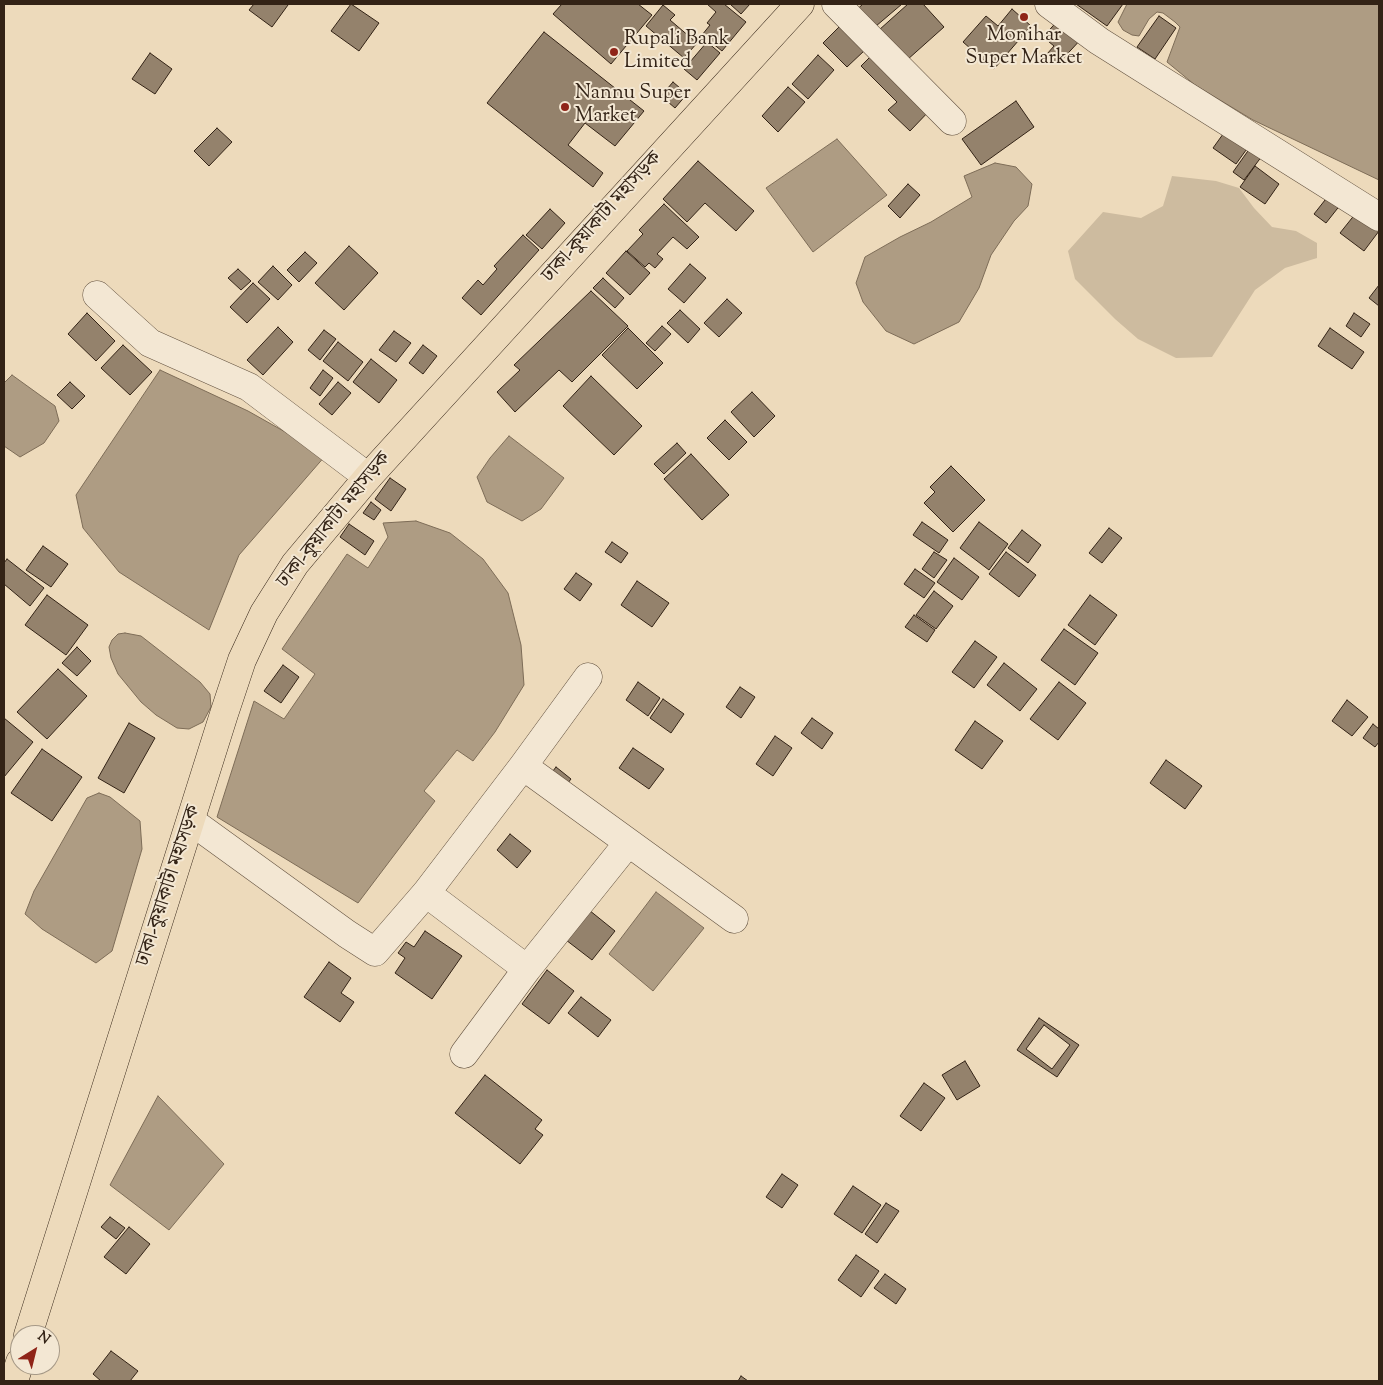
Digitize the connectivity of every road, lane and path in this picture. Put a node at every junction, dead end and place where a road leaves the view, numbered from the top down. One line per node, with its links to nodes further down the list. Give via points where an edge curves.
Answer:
1 (800, 4): 7 (main road, ঢাকা-কুয়াকাটা মহাসড়ক)
2 (836, 4): 4 (street)
3 (1049, 4): 5 (street, via 1099,41)
4 (952, 121)
5 (1379, 217)
6 (96, 294): 7 (street, via 150,343 249,387)
7 (368, 476): 10 (main road, ঢাকা-কুয়াকাটা মহাসড়ক, via 295,564 264,613 242,660)
8 (588, 677): 9 (street)
9 (523, 766): 11 (street); 12 (street)
10 (191, 821): 12 (street, via 375,952); 16 (main road, ঢাকা-কুয়াকাটা মহাসড়ক)
11 (628, 843): 13 (street); 14 (street)
12 (426, 892): 14 (street)
13 (734, 920)
14 (527, 969): 15 (street)
15 (464, 1054)
16 (31, 1325)

